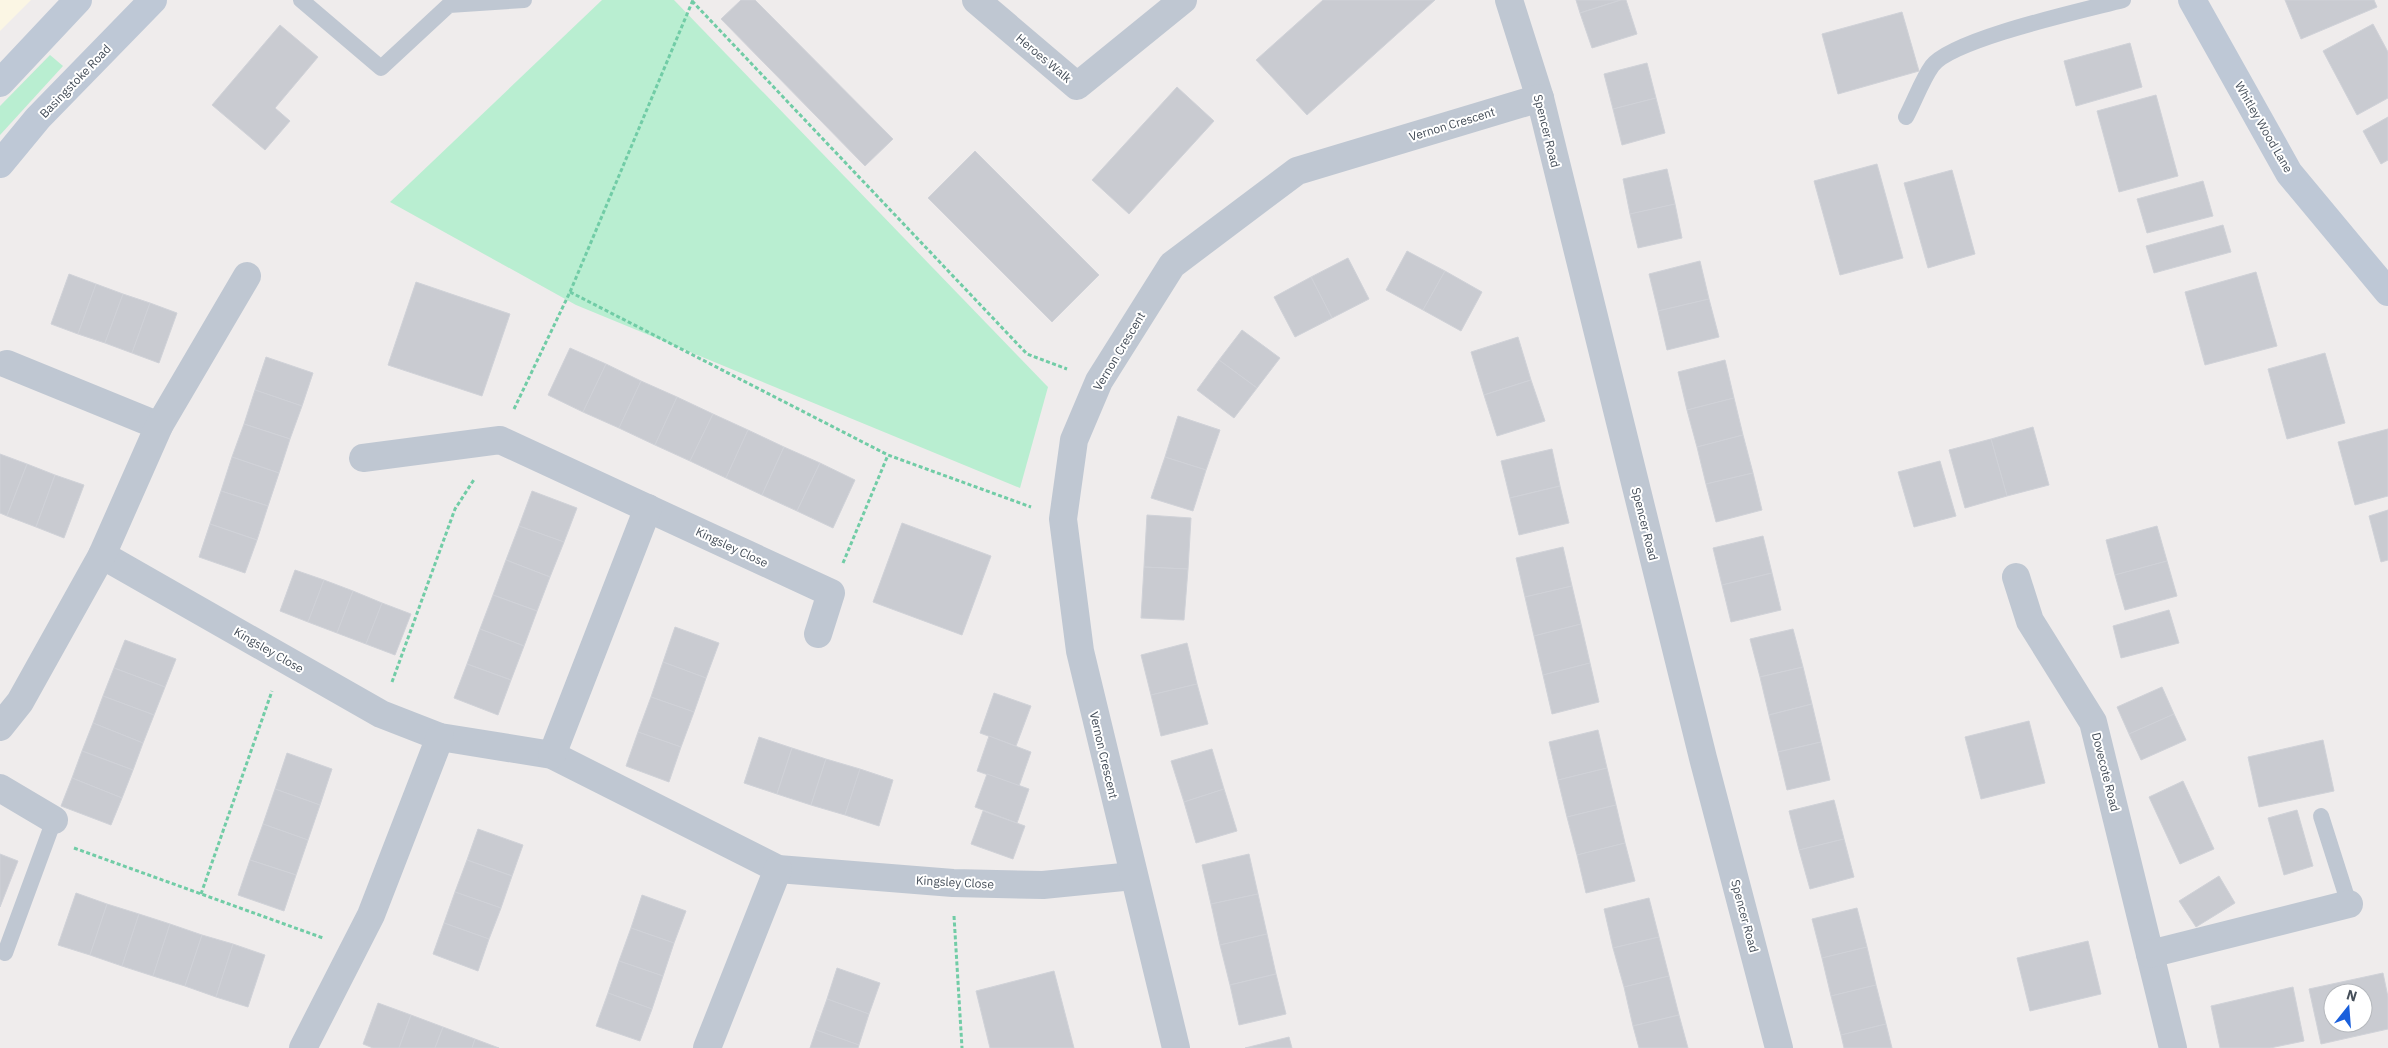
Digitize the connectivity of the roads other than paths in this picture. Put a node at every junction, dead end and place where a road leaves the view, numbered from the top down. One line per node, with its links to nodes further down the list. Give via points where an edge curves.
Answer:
1 (78, 0): 10 (street)
2 (154, 0): 13 (street, Basingstoke Road, via 38,118)
3 (301, 0): 4 (lane, via 381,68 449,5)
4 (524, 0)
5 (976, 0): 6 (street, Heroes Walk, via 1077,86)
6 (1184, 0)
7 (1509, 0): 11 (street, Spencer Road)
8 (2122, 0): 12 (lane, via 1954,49 1933,64)
9 (2192, 0): 15 (street, Whitley Wood Lane, via 2290,174)
10 (0, 83)
11 (1540, 98): 30 (street, Vernon Crescent, via 1297,171 1172,265 1099,381 1074,440 1063,519 1080,651); 37 (street, Spencer Road, via 1703,758)
12 (1906, 117)
13 (0, 164)
14 (247, 276): 17 (street)
15 (2388, 292)
16 (7, 364): 17 (street)
17 (158, 426): 20 (street)
18 (363, 458): 19 (street, Kingsley Close, via 500,440)
19 (648, 508): 22 (street, Kingsley Close, via 831,593); 25 (street)
20 (102, 554): 23 (street, via 20,702); 24 (street, Kingsley Close, via 381,714)
21 (2016, 577): 33 (street, Dovecote Road, via 2030,621 2093,722)
22 (818, 634)
23 (0, 727)
24 (440, 737): 25 (street, Kingsley Close); 34 (street, via 371,915)
25 (552, 755): 29 (street, Kingsley Close)
26 (0, 788): 28 (street)
27 (2321, 816): 31 (lane)
28 (51, 829): 32 (lane)
29 (778, 869): 30 (street, Kingsley Close, via 952,883 1043,885); 35 (street)
30 (1133, 876): 36 (street, Vernon Crescent)
31 (2349, 904): 33 (street)
32 (5, 953)
33 (2150, 954): 38 (street, Dovecote Road)
34 (303, 1048)
35 (707, 1048)
36 (1176, 1048)
37 (1779, 1048)
38 (2173, 1048)

